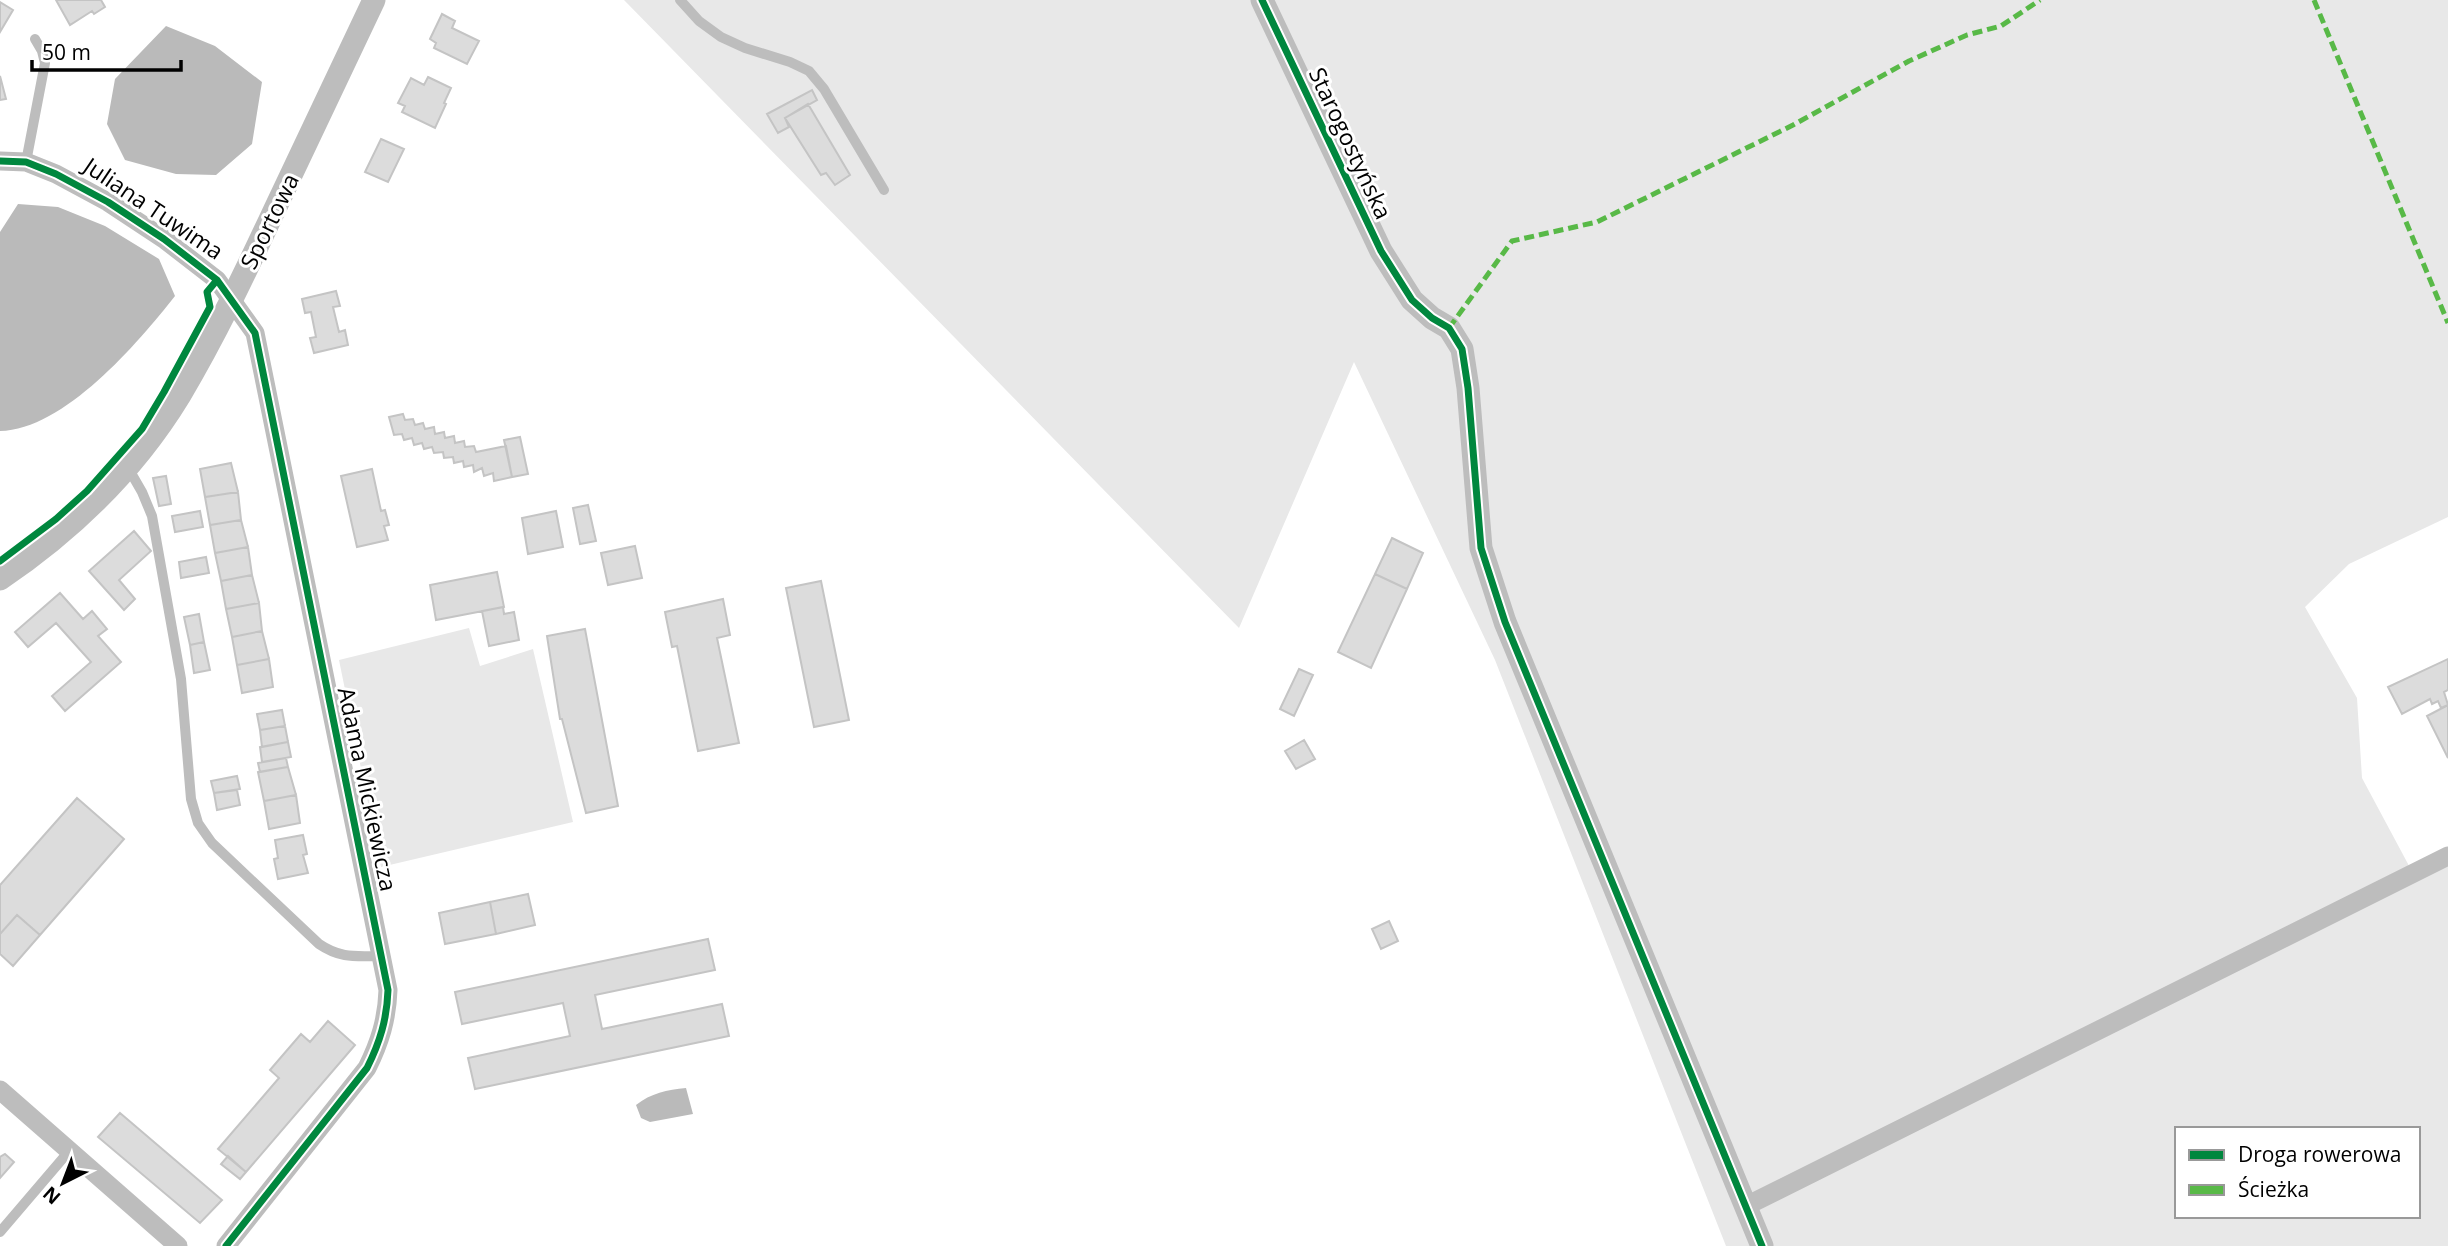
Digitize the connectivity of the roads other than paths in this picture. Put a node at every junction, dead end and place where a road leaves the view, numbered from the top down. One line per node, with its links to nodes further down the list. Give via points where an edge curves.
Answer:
1 (374, 0): 8 (street, Sportowa)
2 (680, 0): 7 (lane, via 721,37 809,71)
3 (1262, 0): 15 (street, Starogostyńska, via 1381,251 1412,299 1449,328 1462,349 1482,548 1505,622)
4 (35, 39): 6 (lane, via 45,64)
5 (0, 160): 6 (street, Juliana Tuwima)
6 (26, 162): 8 (street, Juliana Tuwima, via 108,202 164,239 217,280)
7 (884, 190)
8 (231, 299): 9 (street, Sportowa, via 179,396); 12 (street, Adama Mickiewicza, via 254,333)
9 (127, 466): 10 (street, Sportowa, via 57,537); 12 (lane, via 152,516 181,679 191,799 198,823 212,844 319,944 348,957)
10 (0, 579)
11 (2448, 856): 15 (street)
12 (382, 956): 18 (street, Adama Mickiewicza, via 387,1015 381,1041 367,1068)
13 (0, 1090): 14 (street)
14 (69, 1150): 16 (lane); 17 (street)
15 (1746, 1206): 19 (street, Starogostyńska)
16 (0, 1232)
17 (178, 1246)
18 (226, 1246)
19 (1762, 1246)

